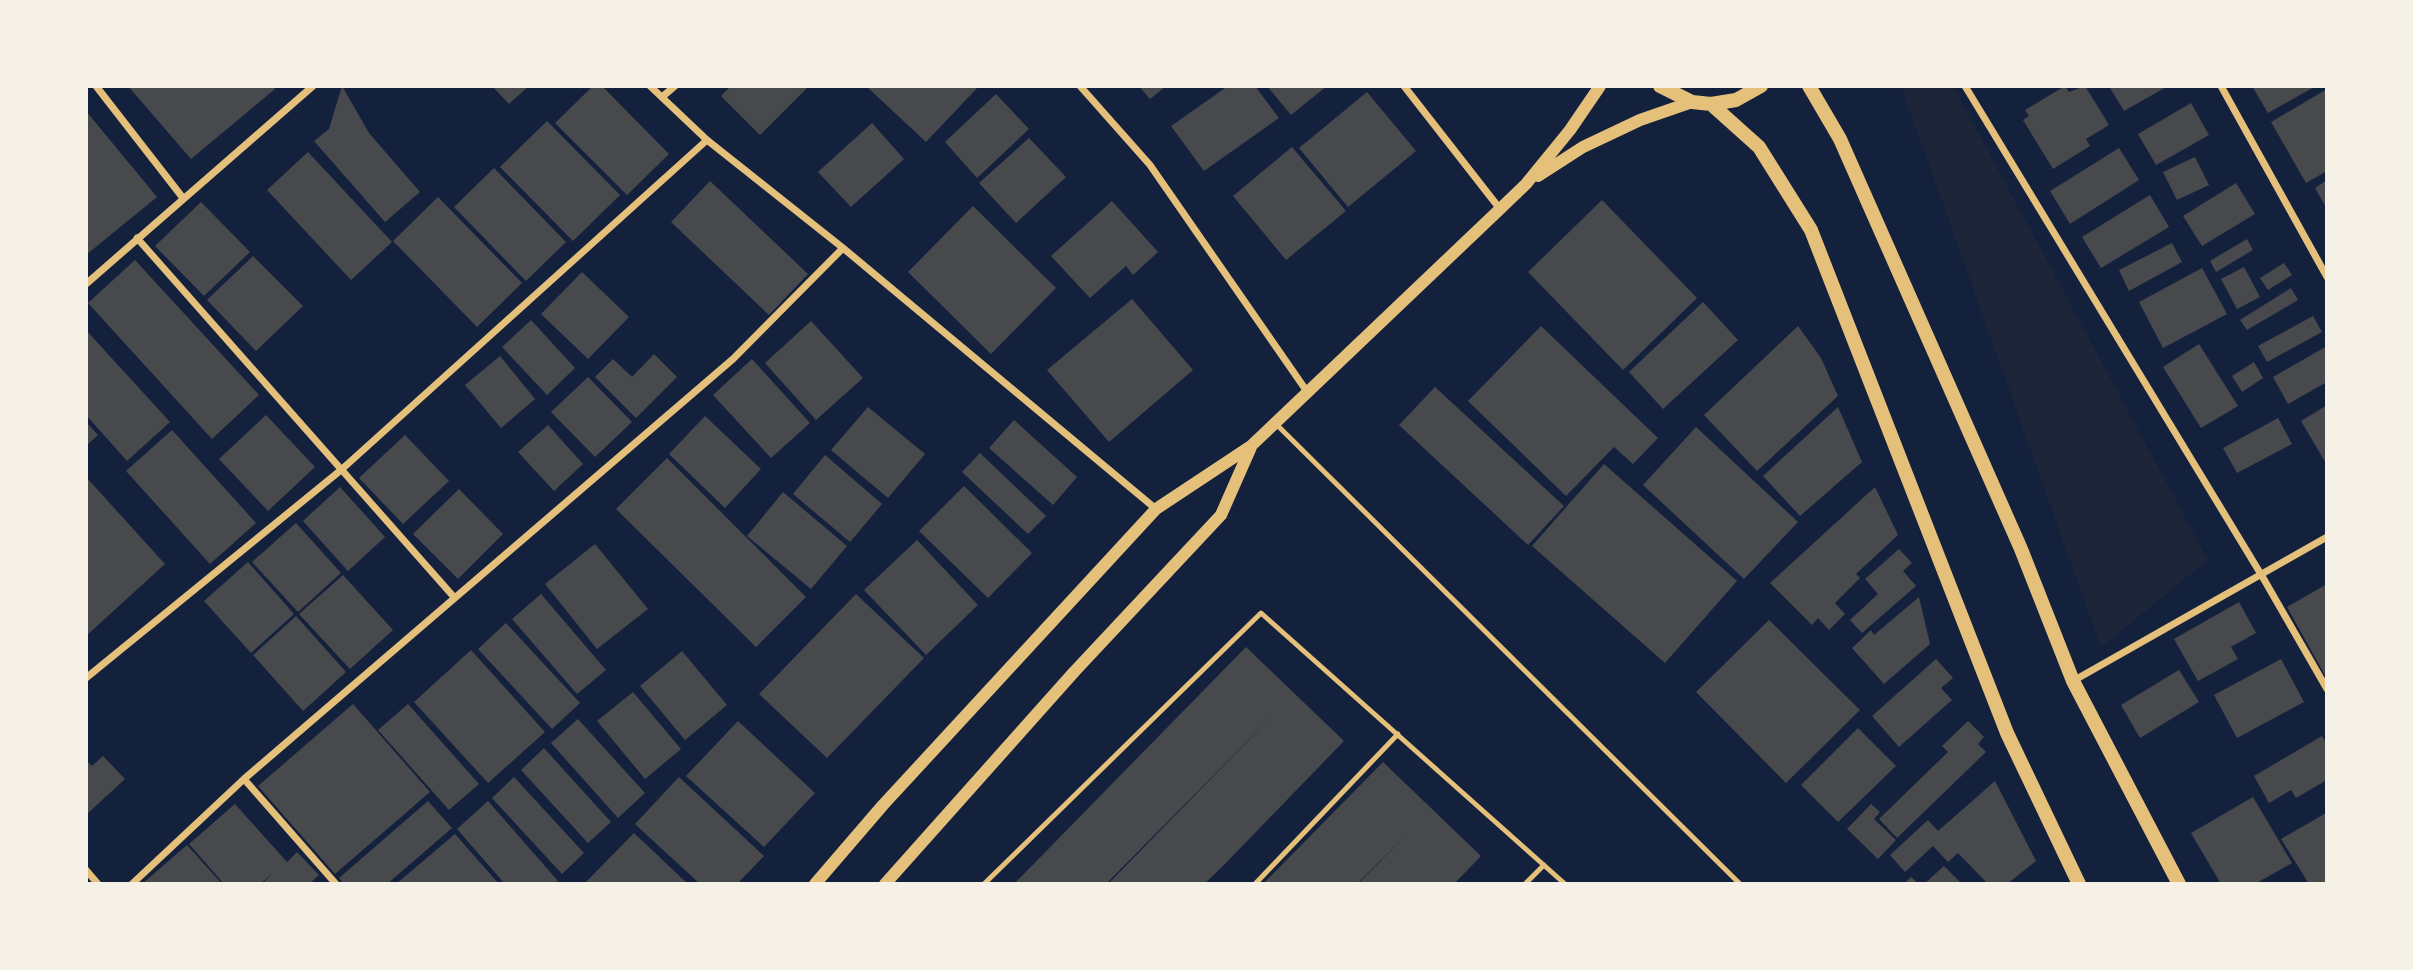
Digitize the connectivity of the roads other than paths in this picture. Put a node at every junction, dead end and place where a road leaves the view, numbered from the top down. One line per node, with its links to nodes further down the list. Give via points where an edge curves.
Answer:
1 (96, 86): 18 (street)
2 (313, 86): 18 (street)
3 (650, 86): 13 (street)
4 (676, 86): 13 (street)
5 (1080, 86): 24 (street, via 1150,165)
6 (1404, 86): 19 (street)
7 (1600, 86): 17 (street)
8 (1660, 86): 14 (main road)
9 (1761, 86): 15 (main road, via 1736,100)
10 (1809, 86): 33 (main road, via 1845,151 2021,549)
11 (1965, 86): 30 (street)
12 (2221, 86): 22 (street)
13 (662, 97): 16 (street)
14 (1692, 102): 15 (main road); 17 (street, via 1583,147)
15 (1711, 104): 49 (main road, via 1759,147 1811,230 2007,733)
16 (707, 140): 21 (street); 27 (street)
17 (1527, 184): 19 (street)
18 (183, 198): 20 (street)
19 (1500, 209): 24 (street)
20 (137, 238): 23 (street); 27 (street)
21 (844, 248): 28 (street); 31 (street, via 733,359)
22 (2327, 277)
23 (86, 284)
24 (1308, 393): 25 (street)
25 (1276, 424): 26 (street); 48 (lane)
26 (1251, 446): 28 (street); 43 (street, via 1221,515 1073,672)
27 (341, 470): 31 (street); 32 (street)
28 (1156, 509): 42 (street)
29 (2327, 537): 30 (street)
30 (2262, 576): 33 (street); 34 (street)
31 (453, 596): 36 (street)
32 (86, 678)
33 (2073, 681): 50 (main road)
34 (2327, 689)
35 (1398, 734): 37 (lane); 44 (lane, via 1261,613); 45 (lane)
36 (244, 779): 40 (street); 41 (street)
37 (1545, 865): 46 (lane); 47 (lane)
38 (86, 870): 39 (street)
39 (98, 884)
40 (132, 884)
41 (336, 884)
42 (815, 884)
43 (886, 884)
44 (984, 884)
45 (1255, 884)
46 (1525, 884)
47 (1565, 884)
48 (1740, 884)
49 (2079, 884)
50 (2179, 884)

